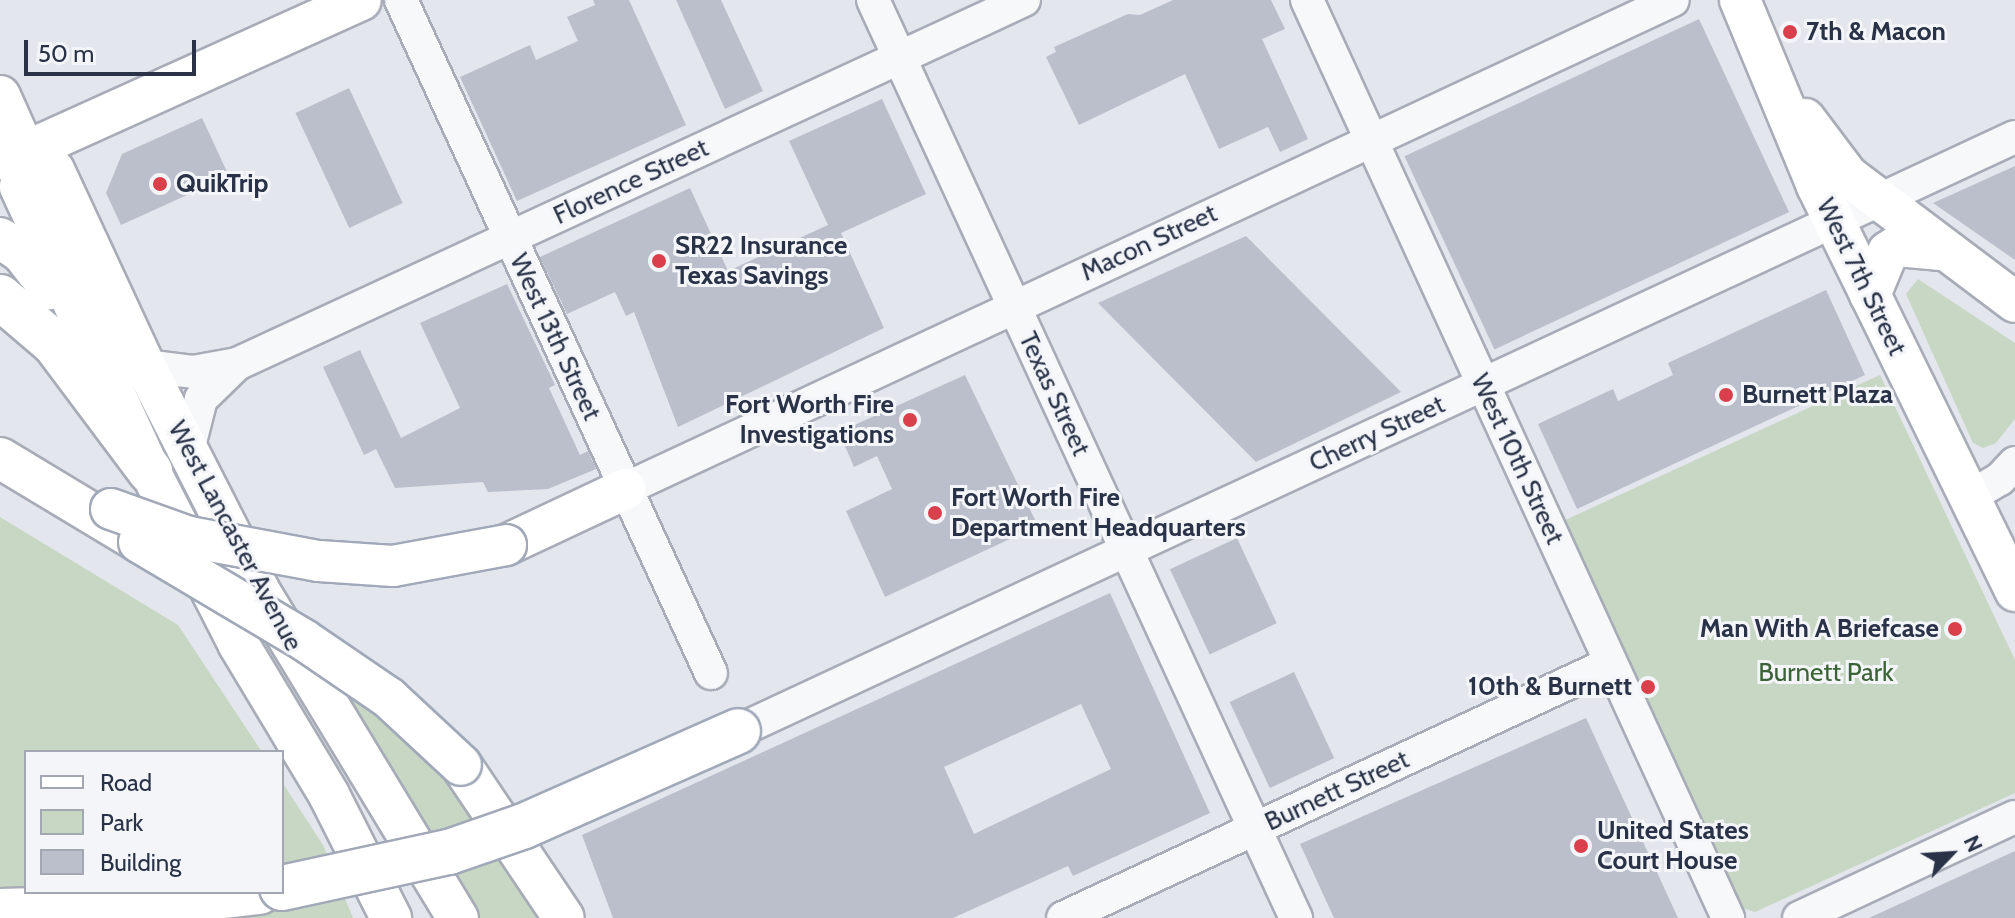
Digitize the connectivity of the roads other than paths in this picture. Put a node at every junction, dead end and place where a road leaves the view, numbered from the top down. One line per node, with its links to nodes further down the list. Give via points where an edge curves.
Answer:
1 (361, 0): 13 (main road)
2 (401, 0): 17 (street, West 13th Street)
3 (873, 0): 8 (street, Texas Street)
4 (1024, 0): 8 (street, Florence Street)
5 (1307, 0): 12 (street, West 10th Street)
6 (1673, 0): 12 (street, Macon Street)
7 (1740, 0): 9 (main road, West 7th Street)
8 (900, 58): 17 (street, Florence Street); 22 (street, Texas Street)
9 (1779, 84): 14 (main road, via 1848,176); 15 (main road, West 7th Street)
10 (0, 96): 13 (main road, West Lancaster Avenue)
11 (2015, 137): 14 (street, Cherry Street)
12 (1371, 140): 22 (street, Macon Street); 26 (street, West 10th Street)
13 (12, 157): 23 (main road, West Lancaster Avenue, via 20,187); 25 (main road, West Lancaster Avenue, via 54,170)
14 (1877, 201): 15 (street, Cherry Street); 18 (main road)
15 (1834, 221): 19 (main road, West 7th Street); 26 (street, Cherry Street)
16 (0, 238): 23 (main road, via 22,253)
17 (509, 238): 24 (street, Florence Street); 31 (street, West 13th Street)
18 (1941, 250): 19 (main road, via 1914,244 1888,252); 21 (main road)
19 (1870, 295): 32 (main road, West 7th Street)
20 (0, 297): 30 (highway, via 55,344)
21 (2015, 302)
22 (1014, 306): 31 (street, Macon Street); 33 (street, Texas Street)
23 (89, 341): 30 (main road, West Lancaster Avenue)
24 (237, 364): 25 (street, Florence Street, via 193,372); 27 (street, Florence Street, via 201,399)
25 (145, 366): 27 (main road, West Lancaster Avenue)
26 (1483, 384): 33 (street, Cherry Street); 36 (street, West 10th Street)
27 (189, 446): 47 (main road, West Lancaster Avenue, via 259,590)
28 (2015, 463): 32 (street)
29 (16, 467): 31 (main road, bridge, via 189,537 319,561 393,566 506,545); 48 (main road, bridge, via 304,640 389,698 461,765)
30 (150, 471): 41 (main road, West Lancaster Avenue, via 239,645)
31 (625, 489): 37 (street, West 13th Street)
32 (1968, 498): 34 (main road, West 7th Street)
33 (1126, 550): 38 (street, Cherry Street); 40 (street, Texas Street)
34 (2007, 576): 35 (main road, West 7th Street)
35 (2015, 625)
36 (1611, 663): 40 (street, Burnett Street); 51 (street, West 10th Street)
37 (711, 673)
38 (738, 731): 42 (highway, bridge, via 524,826 449,852)
39 (2015, 817): 52 (street)
40 (1254, 829): 49 (street, Burnett Street); 50 (street, Texas Street)
41 (356, 845): 45 (main road, West Lancaster Avenue); 46 (main road)
42 (284, 888)
43 (242, 894): 44 (highway, via 120,908)
44 (0, 911)
45 (391, 918)
46 (403, 918)
47 (458, 918)
48 (564, 918)
49 (1063, 918)
50 (1296, 918)
51 (1728, 918)
52 (1799, 918)

